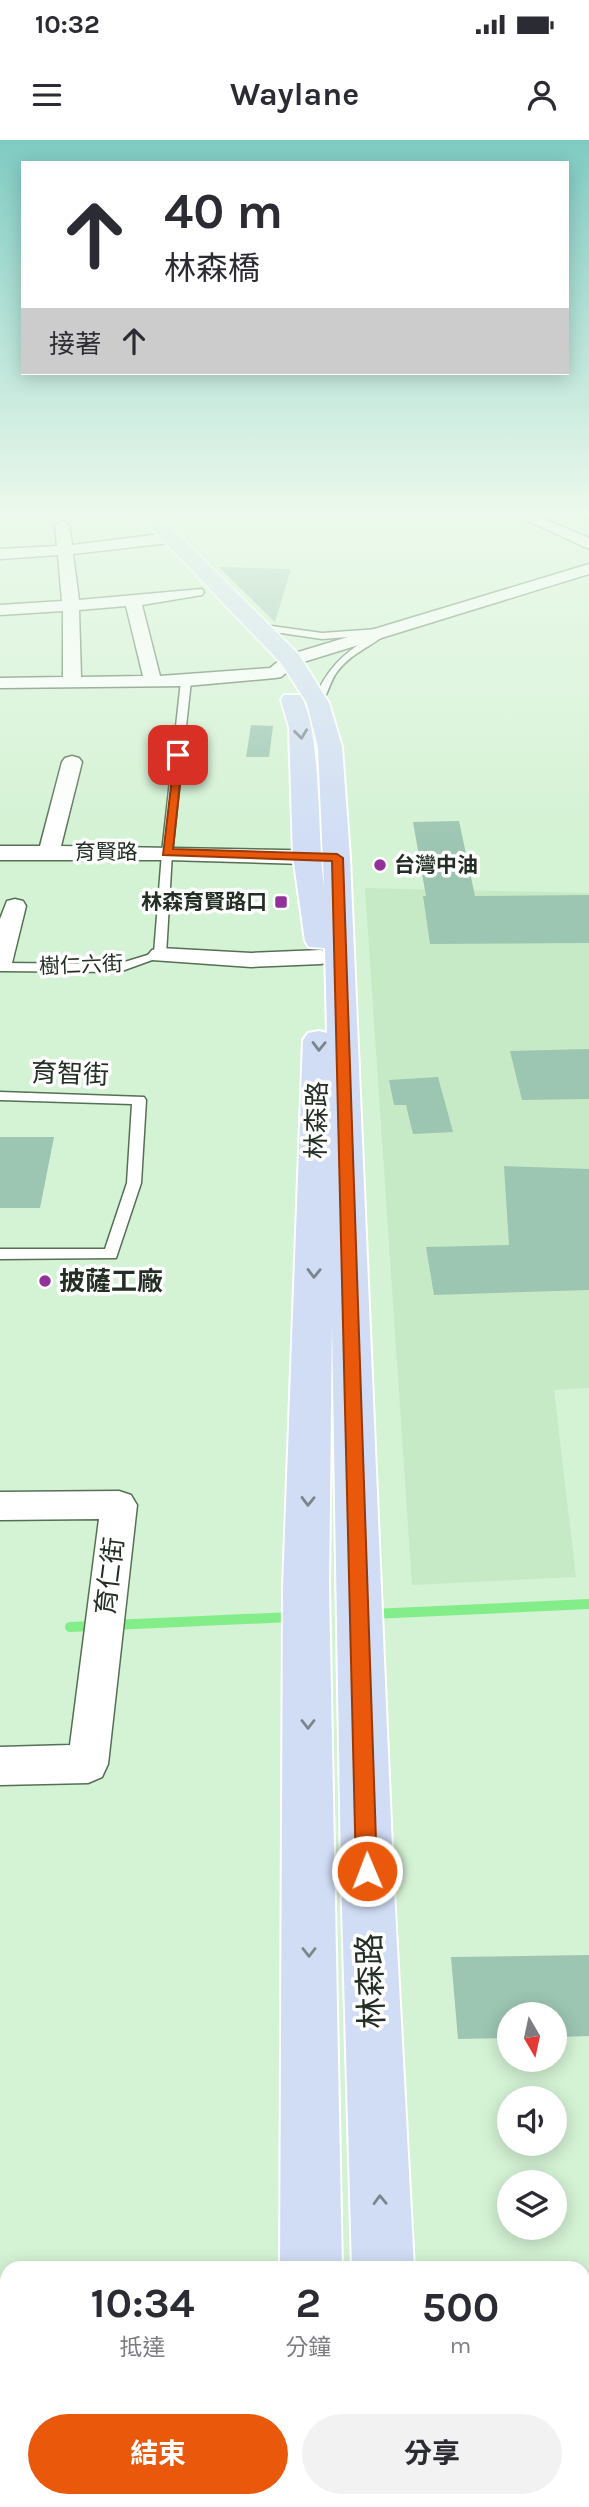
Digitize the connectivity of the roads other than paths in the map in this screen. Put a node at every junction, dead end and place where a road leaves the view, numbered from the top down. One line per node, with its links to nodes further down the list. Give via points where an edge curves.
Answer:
1 (71, 622): 9 (street)
2 (138, 622): 10 (street)
3 (236, 622): 6 (main road, 林森路)
4 (415, 622): 5 (street)
5 (390, 630): 6 (lane); 7 (street); 12 (lane, via 352,650 336,665 323,683)
6 (251, 641): 7 (main road, 林森路)
7 (283, 666): 8 (street); 12 (main road, 林森路); 17 (main road, 林森路, one-way to 17, via 301,727)
8 (187, 681): 10 (street); 16 (lane, 樹仁六街)
9 (72, 682): 10 (street); 11 (street)
10 (153, 682)
11 (0, 683)
12 (318, 703): 17 (main road, 林森路, via 330,747)
13 (72, 762): 14 (street)
14 (49, 852): 15 (street, 育賢路); 16 (street, 育賢路)
15 (0, 853)
16 (167, 853): 17 (street, 育賢路); 19 (lane, 樹仁六街)
17 (322, 857): 20 (main road, 林森路); 27 (main road, 林森路, one-way to 17, via 357,1583 355,1385)
18 (15, 906): 21 (street)
19 (160, 955): 20 (street, 樹仁六街, via 251,960); 21 (lane, 樹仁六街, via 119,968)
20 (321, 957): 26 (main road, 林森路, one-way to 26, via 306,1587)
21 (0, 965)
22 (0, 1096): 23 (lane, 育智街, via 139,1100 134,1183 111,1254)
23 (0, 1254)
24 (0, 1506): 25 (street, 育仁街, via 119,1505 88,1764)
25 (0, 1766)
26 (311, 2261)
27 (383, 2261)

